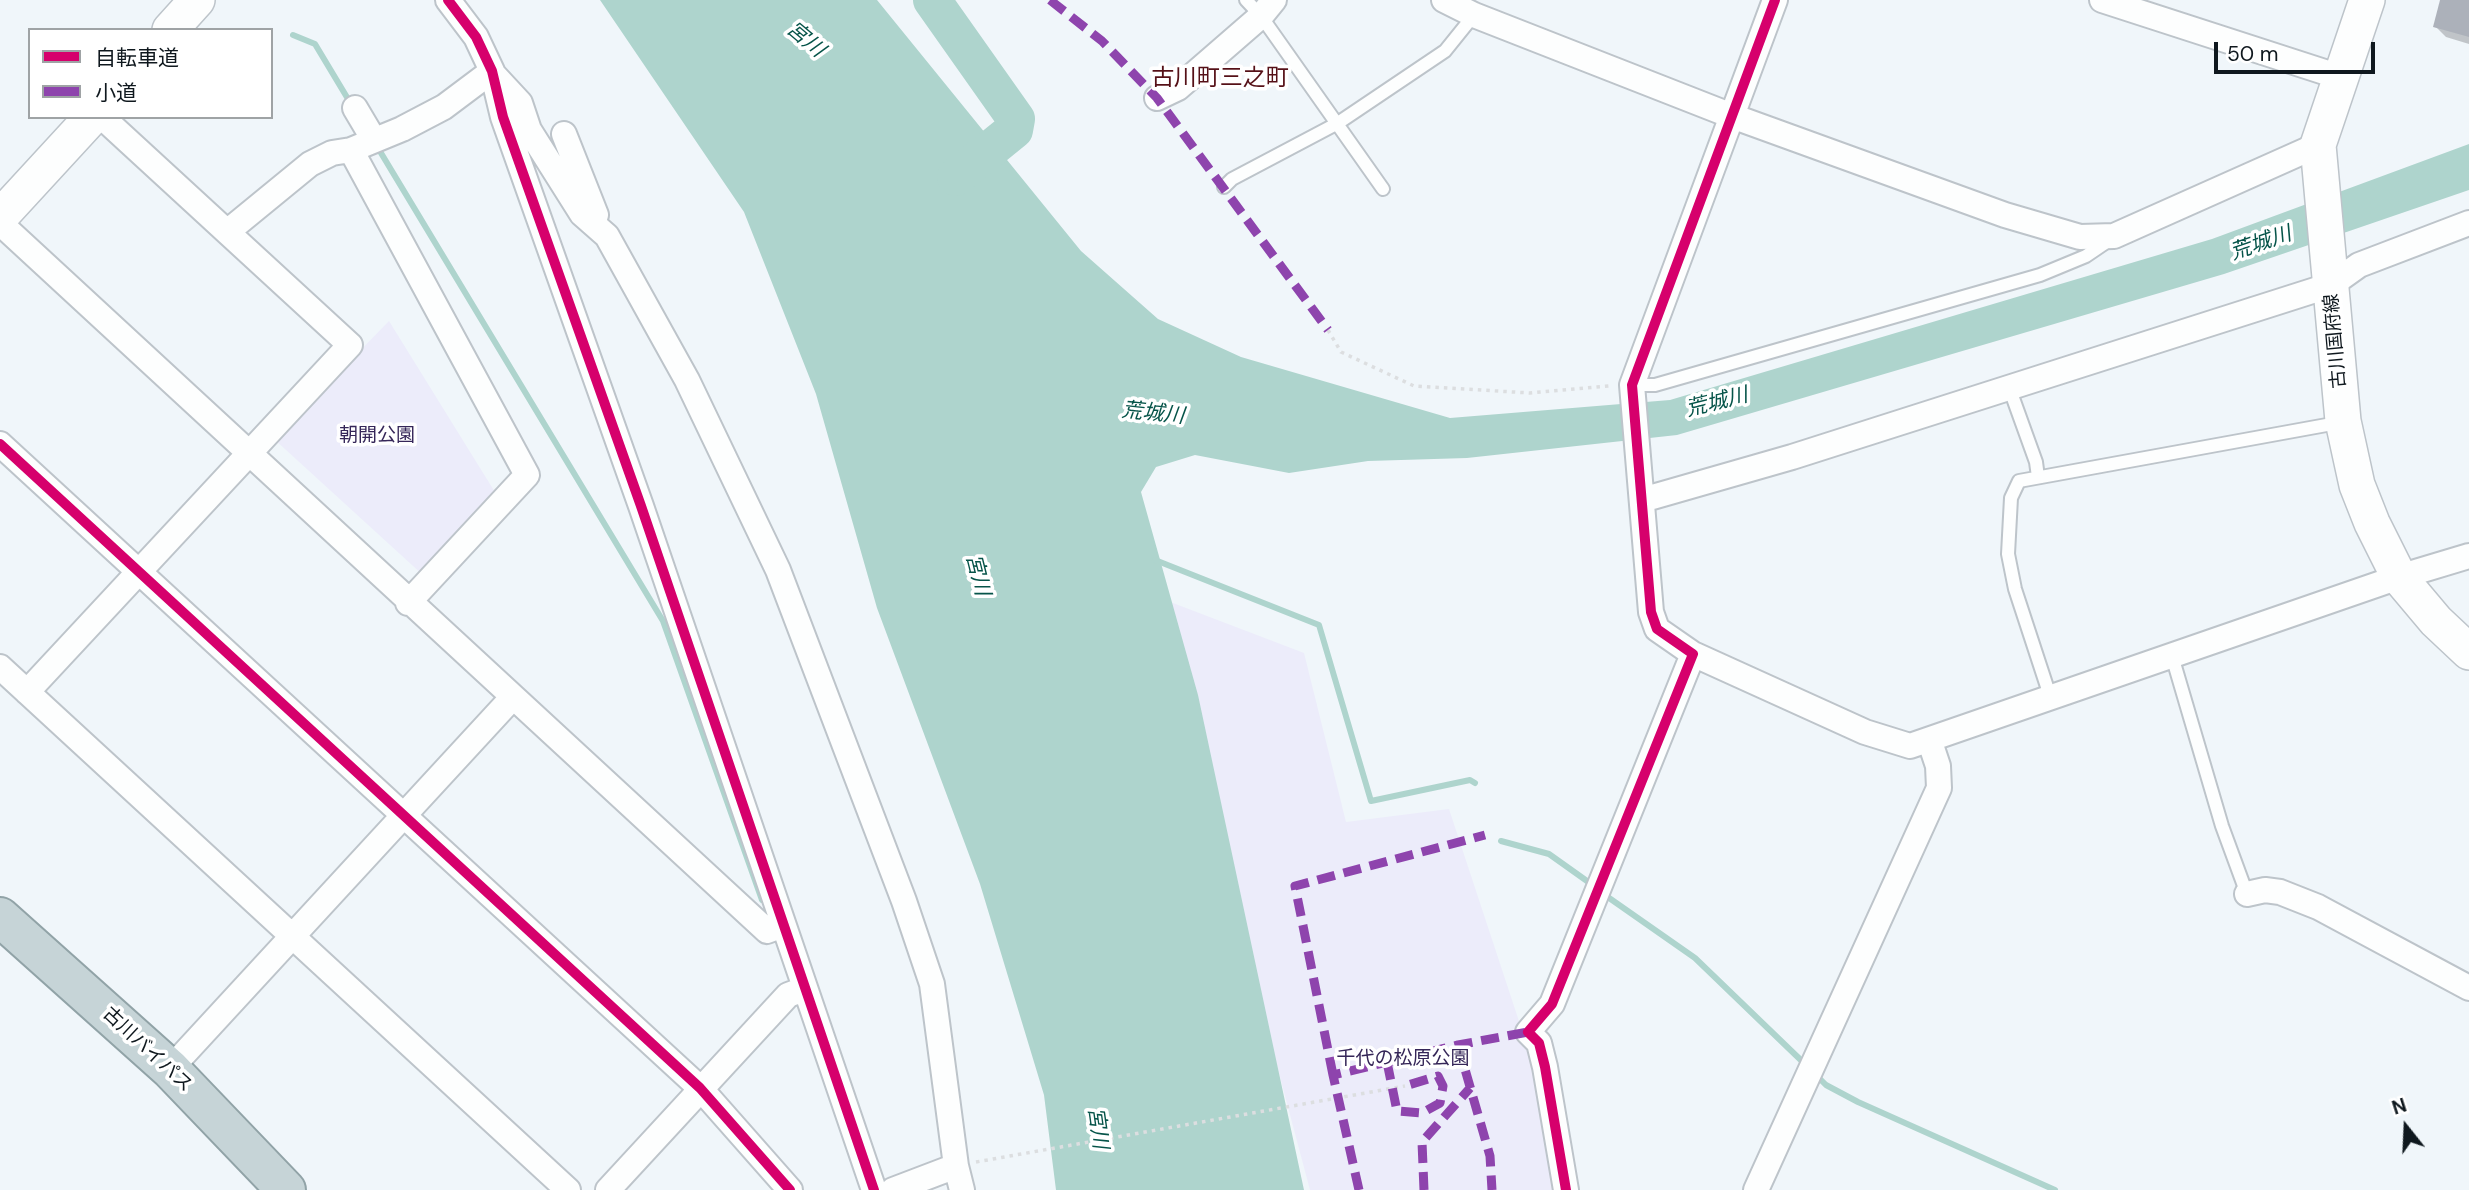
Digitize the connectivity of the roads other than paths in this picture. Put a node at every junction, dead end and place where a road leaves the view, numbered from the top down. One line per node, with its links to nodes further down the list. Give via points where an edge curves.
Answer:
1 (197, 0): 9 (main road)
2 (448, 0): 10 (street, via 476,37)
3 (1444, 0): 8 (street)
4 (1775, 0): 14 (street)
5 (2102, 0): 11 (street)
6 (2367, 0): 11 (main road, 古川国府線)
7 (1260, 5): 12 (street, via 1178,89); 17 (lane)
8 (1474, 15): 14 (street); 17 (lane, via 1445,51)
9 (172, 28)
10 (492, 71): 19 (street, via 444,107); 27 (street, via 520,103 529,130 582,214); 52 (street, via 503,117 641,506)
11 (2343, 78): 21 (main road, 古川国府線)
12 (1157, 98)
13 (355, 108): 19 (street)
14 (1732, 116): 28 (street, via 2005,215 2080,237); 30 (street)
15 (90, 119): 24 (main road)
16 (104, 119): 26 (street)
17 (1338, 123): 22 (lane); 23 (lane)
18 (564, 135): 27 (street)
19 (374, 139): 20 (street)
20 (351, 150): 26 (street, via 310,164); 40 (street, via 527,475)
21 (2319, 150): 28 (street); 29 (main road, 古川国府線)
22 (1224, 187)
23 (1383, 189)
24 (0, 220): 34 (street)
25 (2469, 223): 29 (street)
26 (227, 232): 34 (street, via 350,345)
27 (607, 236): 58 (street, via 724,454 822,679 932,984)
28 (2114, 236): 30 (lane, via 2086,256 2040,275 1655,385)
29 (2331, 279): 31 (street); 32 (main road, 古川国府線)
30 (1632, 384): 36 (street)
31 (2010, 387): 35 (lane); 36 (street, via 1792,457)
32 (2343, 421): 35 (lane); 39 (main road, 古川国府線, via 2357,485)
33 (0, 444): 38 (street)
34 (248, 454): 38 (street); 40 (street)
35 (2038, 477): 47 (lane, via 2019,481 2011,498 2008,554)
36 (1642, 494): 42 (street, via 1651,612 1657,629)
37 (2469, 556): 39 (street)
38 (138, 572): 45 (street); 49 (street)
39 (2399, 576): 41 (main road, 古川国府線); 43 (street)
40 (408, 603): 46 (street)
41 (2469, 652)
42 (1693, 654): 48 (street, via 1898,745); 66 (street, via 1552,1004 1528,1032 1539,1043 1545,1067)
43 (2172, 656): 47 (street); 50 (lane)
44 (0, 667): 45 (street)
45 (27, 692): 53 (street)
46 (512, 698): 49 (street); 52 (street)
47 (2051, 699): 48 (street)
48 (1930, 742): 67 (street, via 1939,788)
49 (404, 816): 53 (street); 57 (street)
50 (2247, 894): 54 (street, via 2280,892 2318,907)
51 (0, 917): 56 (highway, 古川バイパス)
52 (776, 927): 55 (street)
53 (293, 939): 56 (street); 60 (street)
54 (2469, 988)
55 (797, 992): 57 (street); 63 (street)
56 (170, 1069): 59 (highway, 古川バイパス)
57 (700, 1088): 61 (street); 62 (street)
58 (967, 1164): 64 (street); 65 (street)
59 (286, 1190)
60 (568, 1190)
61 (608, 1190)
62 (790, 1190)
63 (874, 1190)
64 (893, 1190)
65 (962, 1190)
66 (1566, 1190)
67 (1756, 1190)

